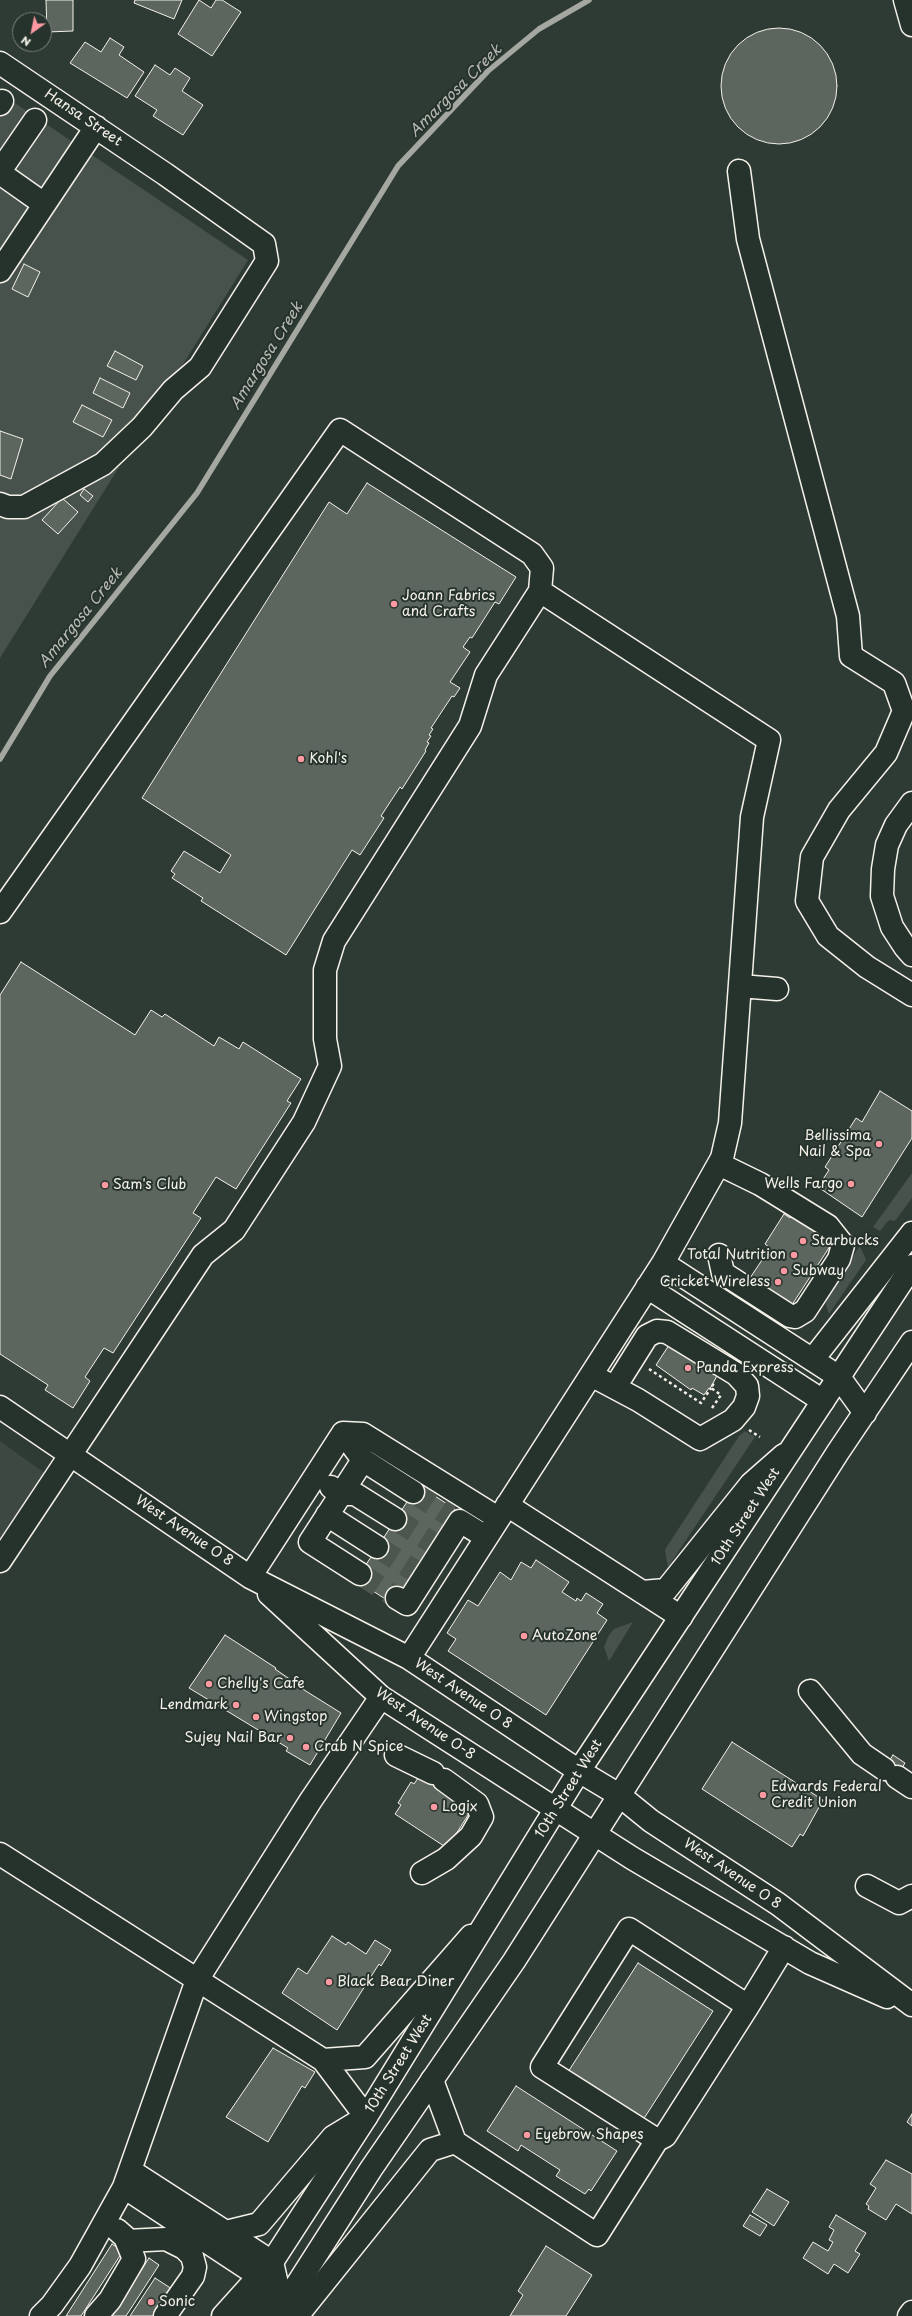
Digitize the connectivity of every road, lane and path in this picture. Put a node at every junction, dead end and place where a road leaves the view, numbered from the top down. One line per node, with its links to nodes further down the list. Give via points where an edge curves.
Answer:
1 (905, 0): 2 (main road)
2 (912, 25)
3 (0, 63): 5 (main road, Hansa Street)
4 (35, 120): 7 (main road)
5 (96, 127): 8 (main road); 10 (main road, Hansa Street, via 264,244 267,261 200,367 173,390 142,427 103,464 24,507)
6 (739, 171): 17 (main road, via 748,239 848,616 851,656 894,683 904,712 886,753 839,810 812,857 807,901 828,936 868,967)
7 (0, 172): 8 (main road)
8 (44, 204): 9 (main road)
9 (0, 271)
10 (0, 504)
11 (540, 591): 13 (main road, via 542,568 532,554 340,430); 15 (main road, via 769,740 752,817); 38 (main road, via 486,675 470,726 334,941 325,970 325,1039 330,1066 304,1122 234,1230 203,1255)
12 (912, 803): 14 (main road, via 887,845 882,896 892,927)
13 (0, 912)
14 (912, 955)
15 (740, 986): 16 (main road); 18 (main road, via 730,1123)
16 (777, 989)
17 (912, 995)
18 (719, 1164): 20 (main road, via 760,1184 828,1226 842,1245 839,1258 805,1311 795,1317 723,1273); 21 (main road)
19 (912, 1233): 25 (main road)
20 (719, 1255)
21 (663, 1263): 23 (main road); 25 (main road)
22 (912, 1266): 28 (main road, 10th Street West)
23 (647, 1287): 27 (main road); 32 (main road)
24 (912, 1342): 35 (main road)
25 (813, 1359): 28 (main road)
26 (651, 1362): 31 (path, via 647,1368 701,1403)
27 (591, 1375): 30 (main road); 43 (main road)
28 (840, 1377): 32 (main road, 10th Street West); 35 (main road)
29 (716, 1381): 31 (path)
30 (615, 1387): 30 (main road, via 700,1439 732,1420 744,1407 748,1396 747,1386 736,1374 667,1332 657,1331 647,1336)
31 (711, 1388): 34 (path, via 721,1395)
32 (823, 1401): 35 (main road); 37 (main road, 10th Street West)
33 (0, 1407): 38 (main road, West Avenue O 8)
34 (710, 1412)
35 (865, 1413): 60 (main road)
36 (343, 1433): 39 (main road); 40 (main road); 43 (main road, via 363,1434)
37 (789, 1450): 51 (main road, via 751,1484 666,1590); 53 (main road, 10th Street West)
38 (70, 1454): 48 (main road); 50 (main road, West Avenue O 8)
39 (363, 1460): 41 (main road); 42 (main road)
40 (314, 1477): 42 (main road); 50 (main road)
41 (413, 1492)
42 (340, 1494): 44 (main road); 45 (main road, via 356,1494)
43 (503, 1512): 46 (main road); 51 (main road)
44 (327, 1515): 47 (main road); 49 (main road, via 310,1542)
45 (395, 1519)
46 (486, 1537): 52 (main road, via 455,1519 420,1574 407,1604); 54 (main road)
47 (377, 1547)
48 (0, 1561)
49 (360, 1574)
50 (250, 1576): 54 (main road, West Avenue O 8); 56 (main road, West Avenue O-8)
51 (642, 1592): 53 (main road)
52 (397, 1598)
53 (681, 1617): 58 (main road, 10th Street West)
54 (409, 1658): 58 (main road, West Avenue O 8)
55 (810, 1691): 59 (main road, via 862,1754)
56 (381, 1697): 61 (main road, West Avenue O-8); 69 (main road, via 311,1800)
57 (396, 1755): 64 (main road, via 438,1777 477,1804 482,1817 471,1836 446,1859)
58 (579, 1771): 60 (main road, West Avenue O 8); 61 (main road, 10th Street West)
59 (898, 1778)
60 (619, 1795): 62 (main road); 71 (main road, West Avenue O 8, via 652,1821 778,1904)
61 (556, 1810): 62 (main road, West Avenue O 8); 67 (main road, 10th Street West)
62 (594, 1835): 68 (main road, West Avenue O 8); 73 (main road, via 514,1961)
63 (0, 1854): 69 (main road)
64 (422, 1873)
65 (867, 1886): 66 (main road, via 899,1903)
66 (912, 1896)
67 (495, 1909): 72 (main road, via 365,2057); 74 (main road, 10th Street West)
68 (784, 1947): 70 (main road); 71 (main road, West Avenue O 8, via 810,1963)
69 (197, 1980): 72 (main road); 77 (main road)
70 (748, 2006): 75 (main road, via 665,2136); 75 (main road, via 629,1929 542,2067)
71 (912, 2006)
72 (323, 2060): 74 (main road)
73 (432, 2080): 76 (main road); 89 (main road, via 371,2169)
74 (366, 2117): 79 (main road, via 333,2137 259,2224); 81 (main road, 10th Street West)
75 (657, 2140): 76 (main road, via 597,2235)
76 (455, 2142): 90 (main road, via 430,2150)
77 (128, 2179): 78 (main road); 79 (main road); 81 (main road)
78 (105, 2220): 80 (main road); 83 (main road, via 80,2266)
79 (226, 2232): 81 (main road)
80 (127, 2241): 84 (main road, via 134,2259 110,2300); 85 (main road, via 166,2239 184,2248 192,2256 195,2268 193,2276)
81 (266, 2269): 86 (main road); 87 (main road, 10th Street West); 88 (main road, via 277,2284)
82 (912, 2312): 91 (main road)
83 (41, 2316)
84 (96, 2316)
85 (165, 2316)
86 (222, 2316)
87 (234, 2316)
88 (257, 2316)
89 (277, 2316)
90 (297, 2316)
91 (909, 2316)

